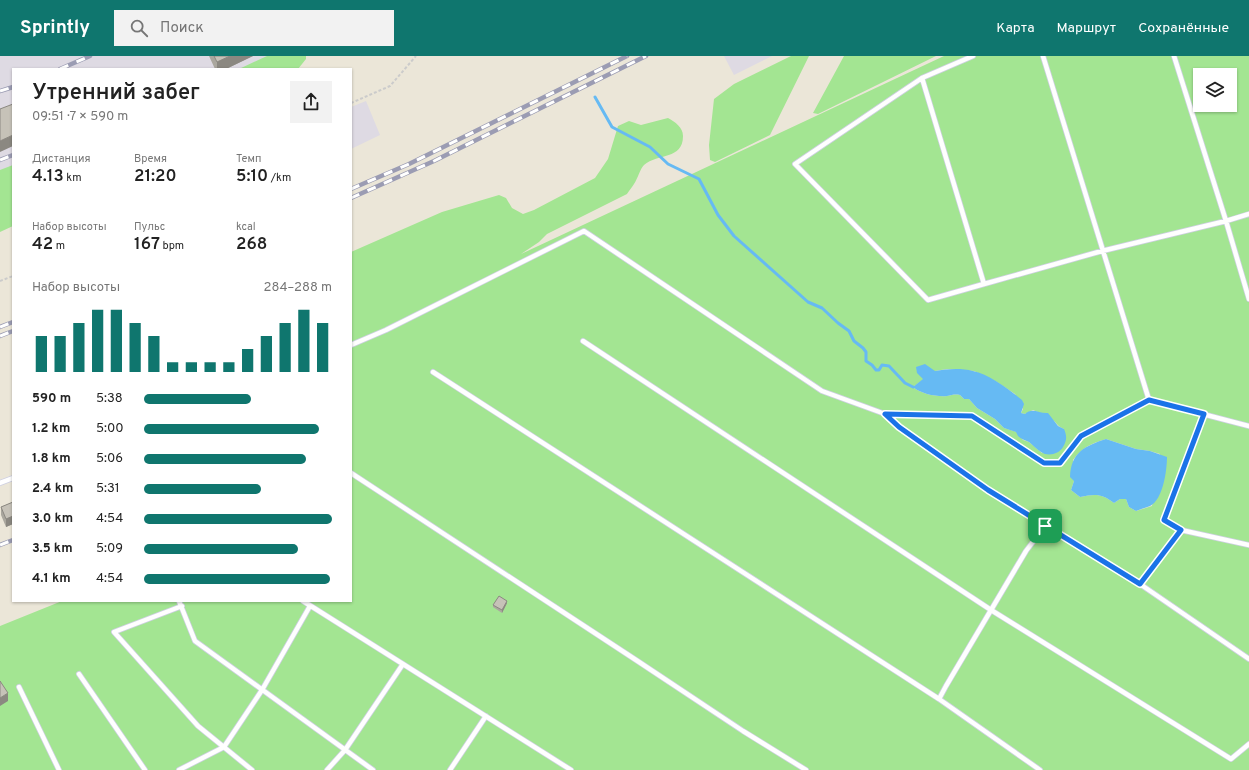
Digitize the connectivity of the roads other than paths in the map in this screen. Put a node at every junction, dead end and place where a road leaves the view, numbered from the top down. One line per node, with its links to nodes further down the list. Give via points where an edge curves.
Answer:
1 (972, 56): 4 (lane)
2 (1043, 56): 7 (lane)
3 (1174, 56): 6 (lane)
4 (922, 78): 8 (lane); 8 (lane, via 795,164 928,300)
5 (1249, 214): 6 (lane)
6 (1226, 221): 7 (lane); 9 (lane)
7 (1102, 251): 8 (lane); 13 (lane)
8 (984, 284)
9 (1249, 300)
10 (583, 341): 28 (lane)
11 (352, 345): 14 (lane, via 584,231 822,391)
12 (433, 372): 34 (lane)
13 (1149, 400): 14 (lane, via 1081,436 1060,463 1044,463 972,416); 15 (lane)
14 (885, 414): 20 (lane, via 899,427 988,490)
15 (1204, 414): 16 (lane); 21 (lane, via 1164,520)
16 (1249, 426)
17 (352, 474): 47 (lane)
18 (12, 478): 19 (lane)
19 (0, 482)
20 (1045, 526): 23 (lane); 28 (lane, via 1026,551)
21 (1181, 530): 22 (lane); 23 (lane)
22 (1249, 546)
23 (1140, 584): 29 (lane)
24 (180, 602): 26 (lane)
25 (304, 602): 27 (lane)
26 (182, 606): 33 (lane, via 195,642); 37 (lane, via 114,632 198,726)
27 (310, 606): 30 (lane); 33 (lane)
28 (991, 610): 34 (lane); 36 (lane, via 1231,759)
29 (1249, 659)
30 (403, 664): 35 (lane); 38 (lane)
31 (79, 674): 40 (lane)
32 (19, 687): 39 (lane)
33 (262, 690): 37 (lane); 38 (lane)
34 (940, 698): 48 (lane)
35 (486, 716): 45 (lane); 46 (lane)
36 (1249, 744)
37 (224, 747): 41 (lane); 42 (lane)
38 (345, 750): 43 (lane); 44 (lane)
39 (59, 770)
40 (145, 770)
41 (179, 770)
42 (252, 770)
43 (327, 770)
44 (373, 770)
45 (450, 770)
46 (571, 770)
47 (806, 770)
48 (1040, 770)

